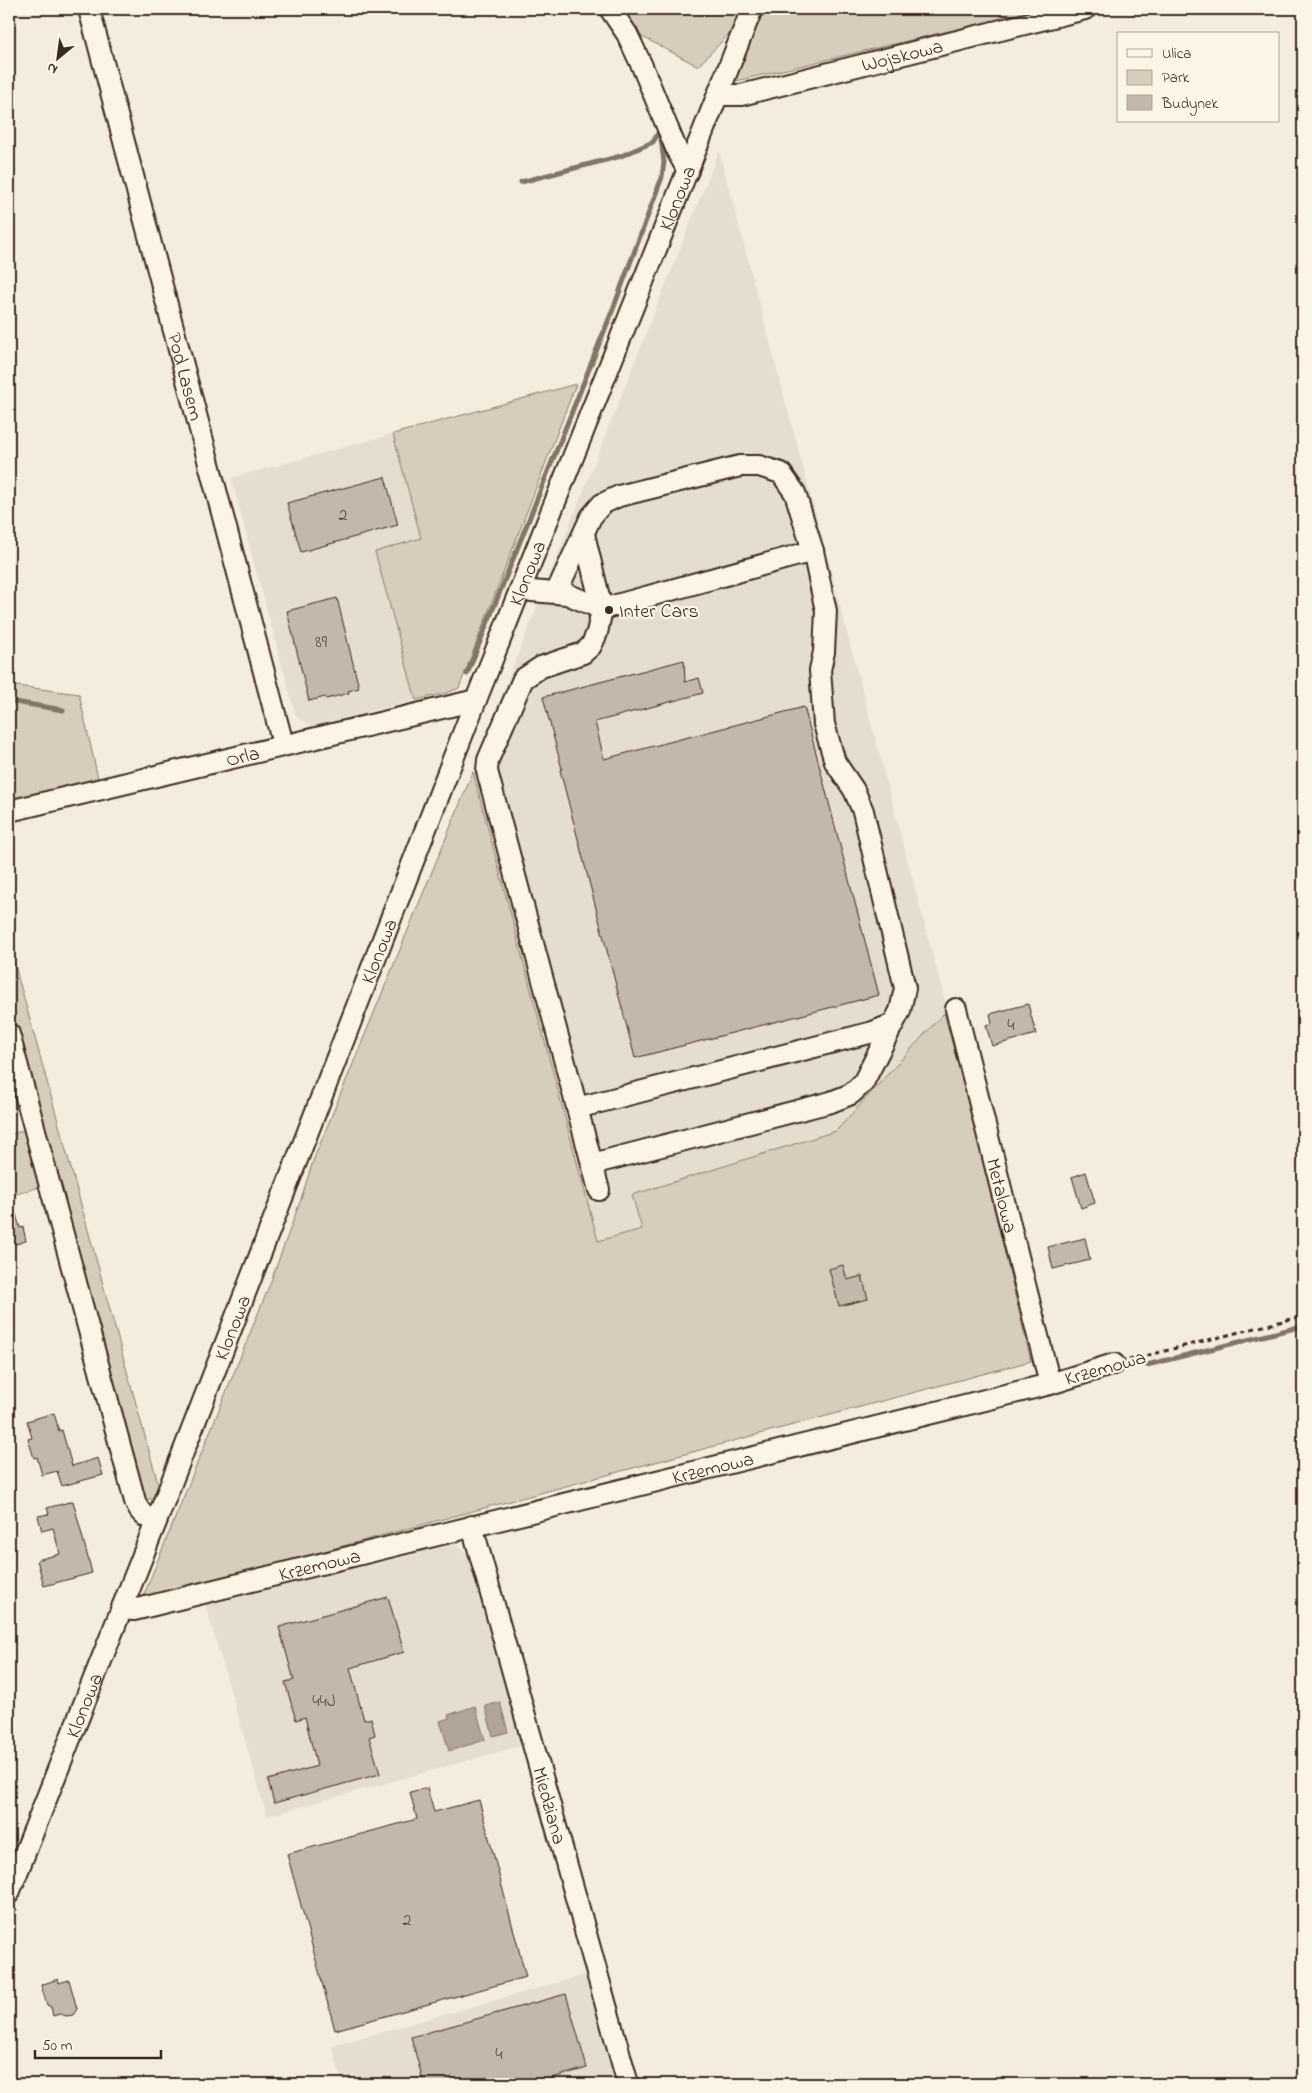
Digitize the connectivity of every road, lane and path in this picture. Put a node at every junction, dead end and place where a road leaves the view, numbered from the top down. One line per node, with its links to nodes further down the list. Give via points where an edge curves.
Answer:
1 (89, 9): 13 (street, Pod Lasem)
2 (610, 9): 6 (street, via 627,34)
3 (752, 9): 5 (street, Klonowa)
4 (1085, 9): 5 (street, Wojskowa, via 741,95)
5 (718, 95): 6 (street, Klonowa)
6 (688, 171): 9 (street, Klonowa)
7 (584, 534): 8 (street, via 591,517 602,504 618,496 740,466 759,466 781,474 795,494); 10 (street); 11 (street)
8 (813, 550): 11 (street); 16 (street, via 826,611 820,670 824,724 835,762 854,790 863,811 905,988 900,1011)
9 (520, 590): 10 (street); 12 (street, Klonowa)
10 (556, 593): 11 (street, via 567,594)
11 (602, 609): 18 (street, via 591,646 583,653 541,667 523,679 488,760 487,772)
12 (476, 700): 13 (street, Orla); 24 (street, Klonowa)
13 (283, 744): 14 (street, Orla)
14 (9, 811)
15 (956, 1009): 23 (street, Metalowa)
16 (893, 1024): 18 (street, via 873,1032); 19 (street, via 863,1083 851,1094 831,1102)
17 (9, 1034): 24 (street, via 135,1501 144,1517)
18 (577, 1108): 19 (street)
19 (592, 1164): 20 (street)
20 (599, 1190)
21 (1303, 1316): 22 (path, Krzemowa)
22 (1114, 1364): 23 (street, Krzemowa)
23 (1050, 1384): 25 (street, Krzemowa)
24 (156, 1522): 26 (street, Klonowa)
25 (472, 1526): 26 (street, Krzemowa, via 134,1610); 28 (street, Miedziana)
26 (121, 1609): 27 (street, Klonowa)
27 (9, 1893)
28 (628, 2084)

